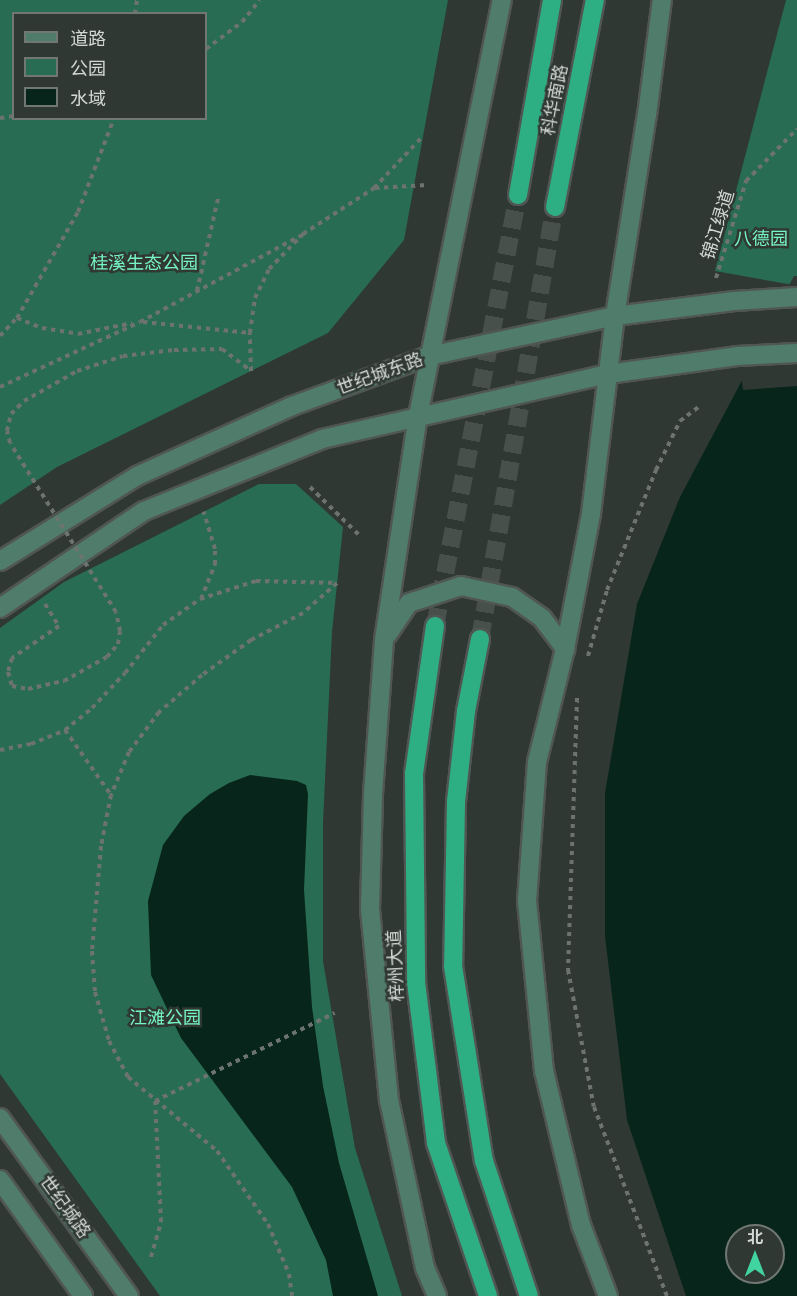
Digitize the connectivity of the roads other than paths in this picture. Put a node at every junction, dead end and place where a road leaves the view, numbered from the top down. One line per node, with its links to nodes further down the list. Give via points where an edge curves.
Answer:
1 (502, 0): 10 (main road)
2 (552, 0): 5 (highway, 科华南路)
3 (595, 0): 6 (highway, 科华南路)
4 (662, 0): 8 (main road)
5 (518, 195)
6 (555, 207)
7 (797, 297): 8 (main road, 世纪城东路)
8 (615, 316): 10 (main road, 世纪城东路); 11 (main road)
9 (797, 353): 11 (main road, via 737,356)
10 (429, 356): 12 (main road); 13 (main road, 世纪城东路, via 292,406 137,476)
11 (608, 374): 12 (main road); 18 (main road, via 591,514)
12 (418, 416): 14 (main road, via 322,439 144,511); 17 (main road)
13 (0, 561)
14 (0, 608)
15 (435, 626): 24 (highway, 梓州大道, via 414,774 416,982 436,1143)
16 (480, 639): 25 (highway, via 466,711 456,802 453,966 484,1161)
17 (384, 640): 18 (main road, via 409,603 461,586 512,597 542,618); 23 (main road, via 370,909 389,1100 425,1268)
18 (565, 649): 26 (main road, via 537,762 527,901 544,1071 581,1225)
19 (0, 1118): 22 (main road, 世纪城路)
20 (0, 1180): 21 (main road, 世纪城路)
21 (83, 1296)
22 (129, 1296)
23 (437, 1296)
24 (488, 1296)
25 (529, 1296)
26 (608, 1296)

